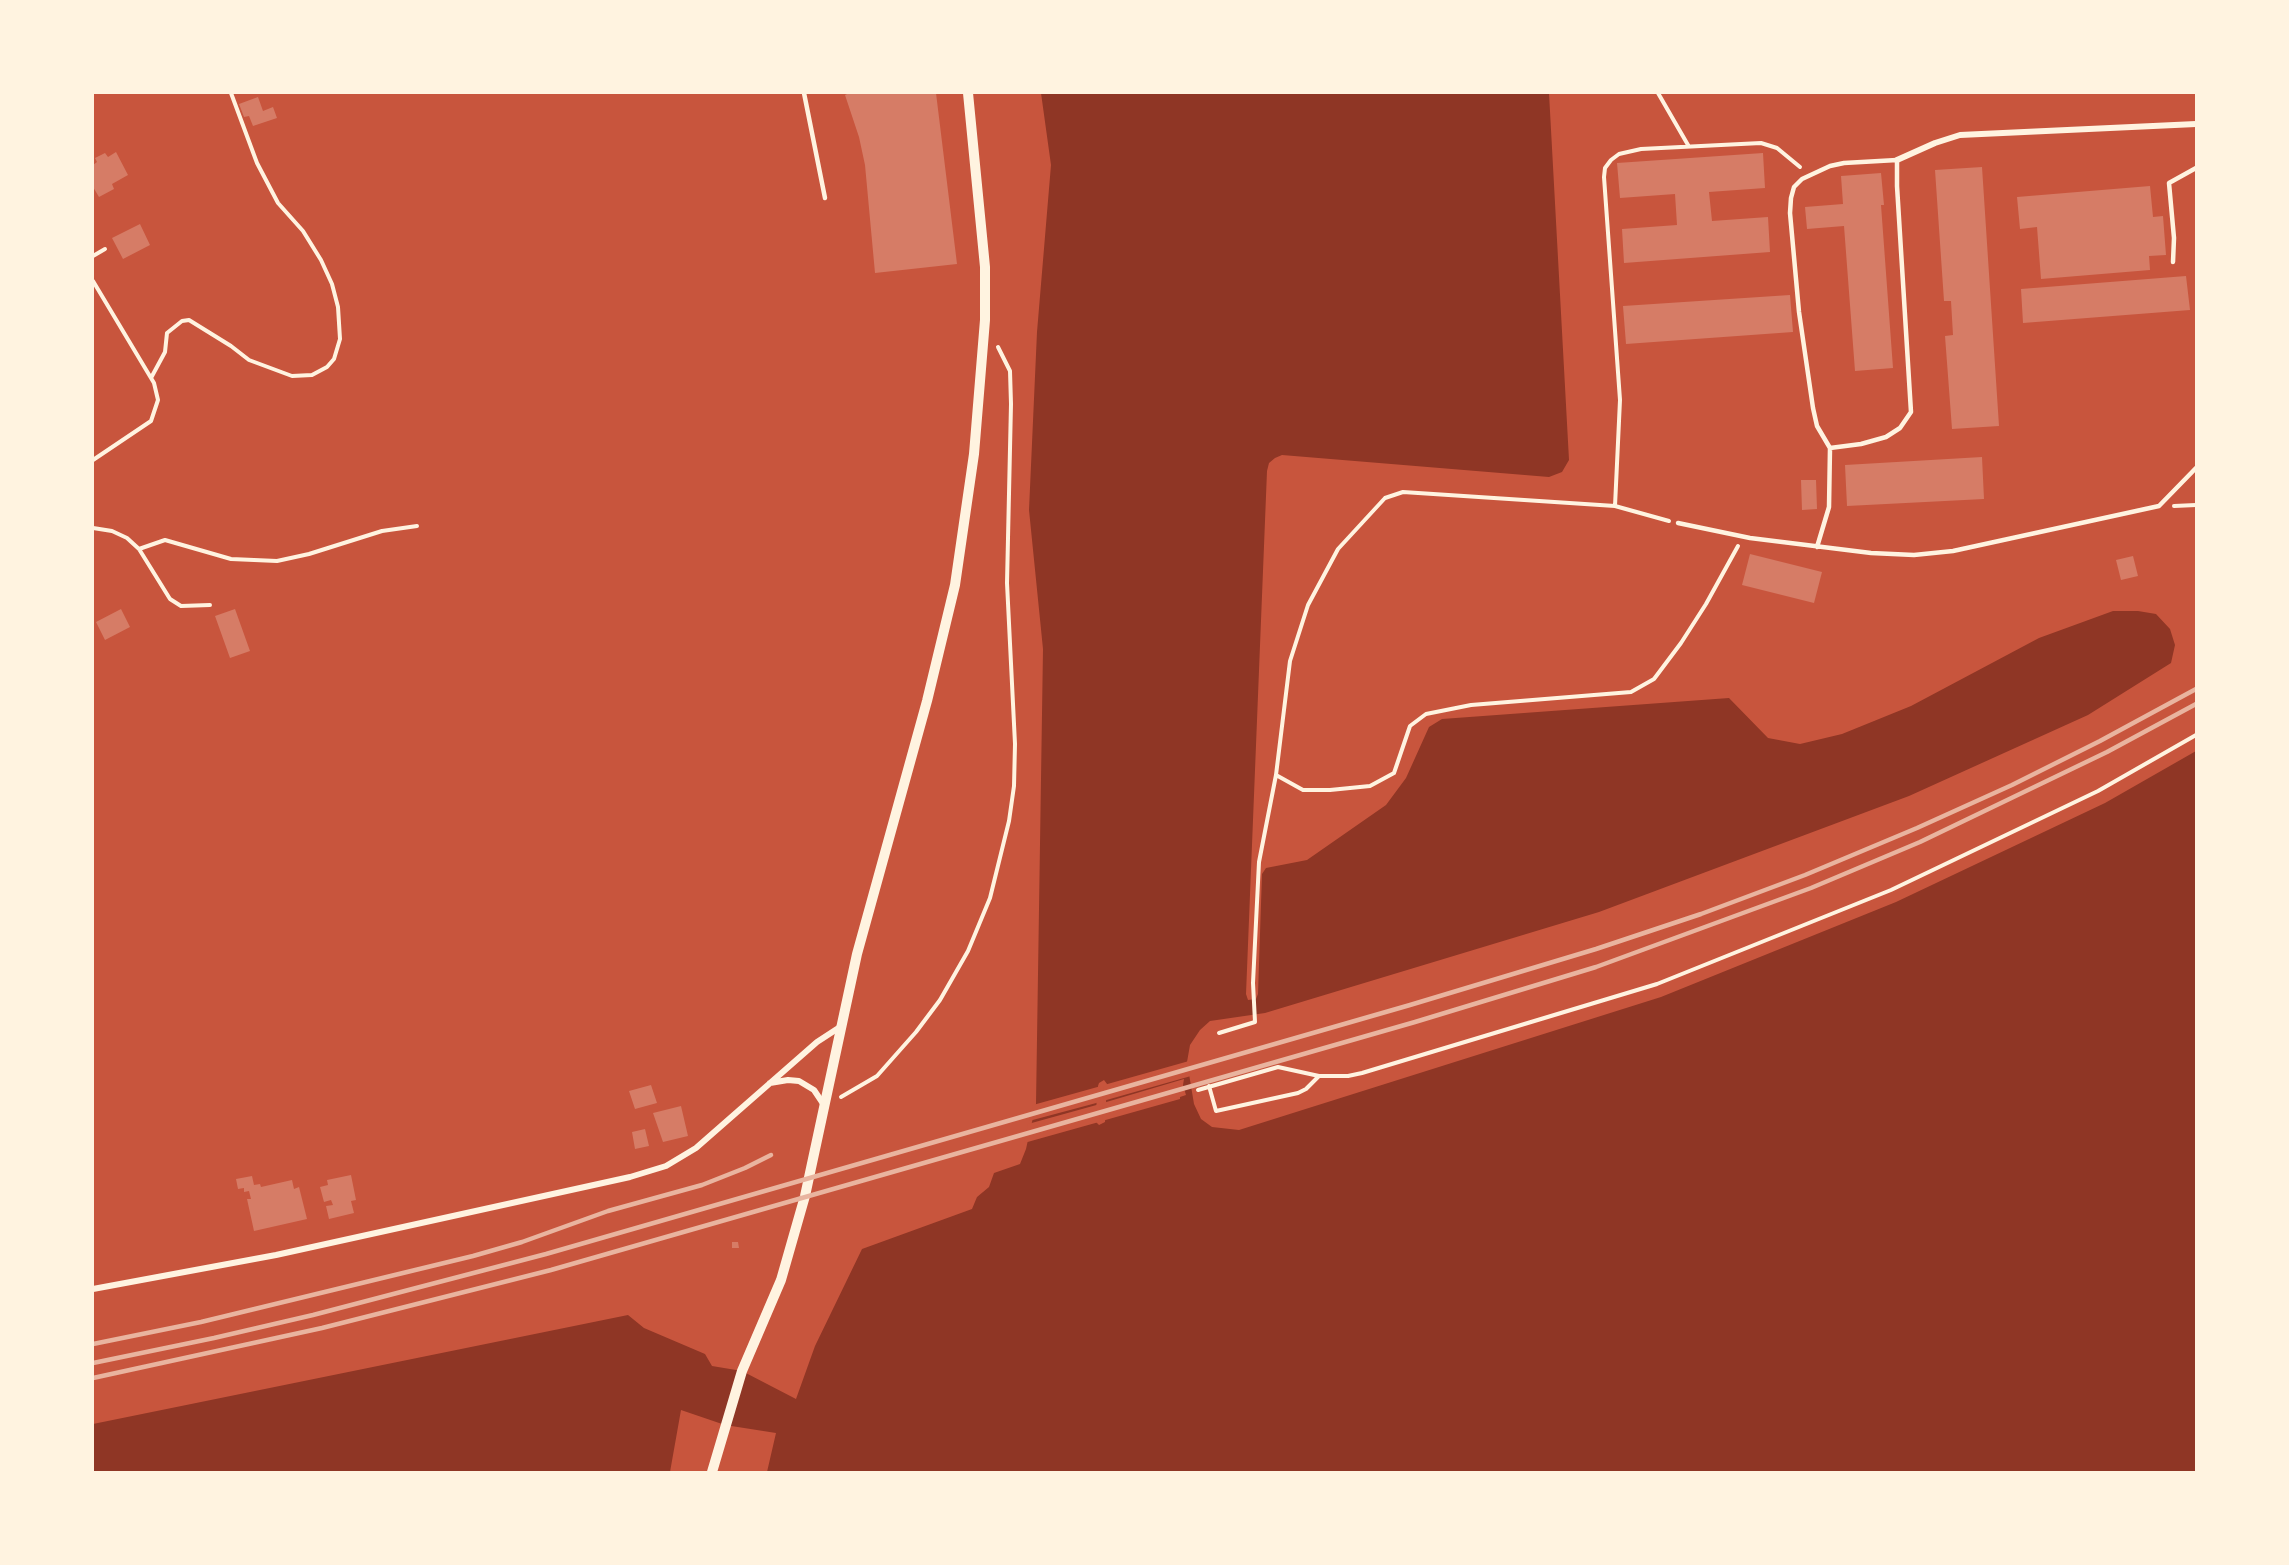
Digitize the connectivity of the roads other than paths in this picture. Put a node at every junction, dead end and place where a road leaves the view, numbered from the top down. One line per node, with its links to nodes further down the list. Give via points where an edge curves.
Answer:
1 (804, 93): 6 (lane)
2 (968, 93): 12 (street, via 985,267 985,320 974,454 955,585)
3 (2196, 124): 4 (street, via 1960,135)
4 (1897, 160): 8 (lane, via 1911,412 1900,428 1886,437); 8 (lane, via 1844,163 1809,174 1794,187 1791,198 1799,312 1813,408 1817,426)
5 (2196, 168): 7 (lane, via 2169,183)
6 (825, 198)
7 (2173, 262)
8 (1830, 448): 11 (lane, via 1829,507)
9 (2196, 468): 11 (lane, via 2159,506 1953,551 1914,555)
10 (1678, 524): 11 (lane)
11 (1817, 547)
12 (840, 1027): 13 (street); 14 (street)
13 (769, 1084): 14 (street, via 799,1081 814,1090); 15 (street, via 696,1148 666,1166 630,1177 276,1254)
14 (824, 1104): 16 (street, via 810,1177 781,1280 742,1371)
15 (93, 1289)
16 (712, 1472)

